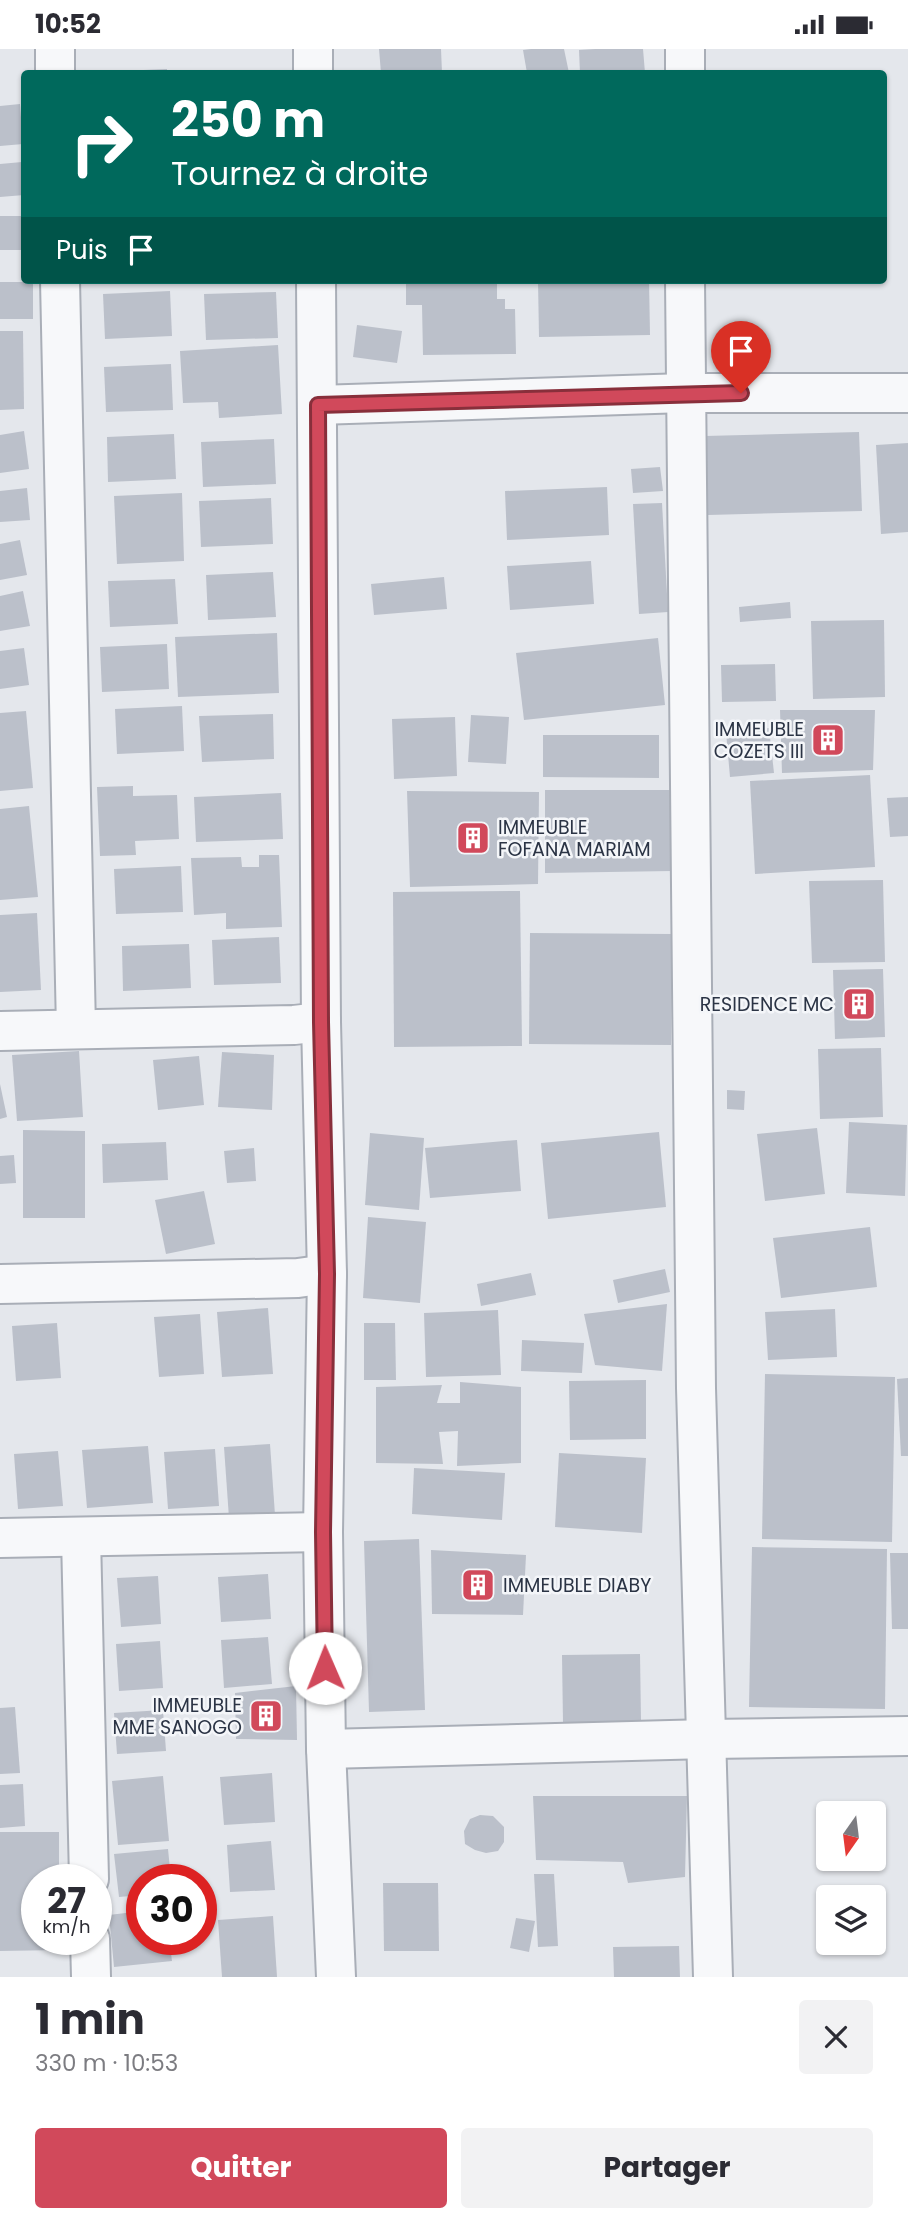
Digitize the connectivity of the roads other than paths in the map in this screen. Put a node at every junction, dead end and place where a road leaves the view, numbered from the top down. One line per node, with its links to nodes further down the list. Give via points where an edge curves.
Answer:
1 (55, 49): 4 (street)
2 (313, 49): 5 (street)
3 (685, 49): 6 (street)
4 (55, 70)
5 (313, 70)
6 (685, 70)
7 (60, 284): 14 (street)
8 (316, 284): 12 (street)
9 (685, 284): 10 (street)
10 (685, 393): 11 (street); 12 (street); 22 (street, via 696,1388)
11 (908, 393)
12 (318, 405): 13 (street)
13 (321, 1022): 14 (street); 16 (street)
14 (76, 1029): 15 (street)
15 (0, 1031)
16 (327, 1274): 17 (street); 18 (street)
17 (0, 1284)
18 (323, 1532): 19 (street); 23 (street)
19 (81, 1537): 20 (street); 24 (street)
20 (0, 1538)
21 (908, 1736): 22 (street)
22 (708, 1739): 23 (street); 28 (street)
23 (326, 1749): 27 (street)
24 (89, 1864)
25 (90, 1955): 26 (street)
26 (91, 1977)
27 (336, 1977)
28 (713, 1977)

